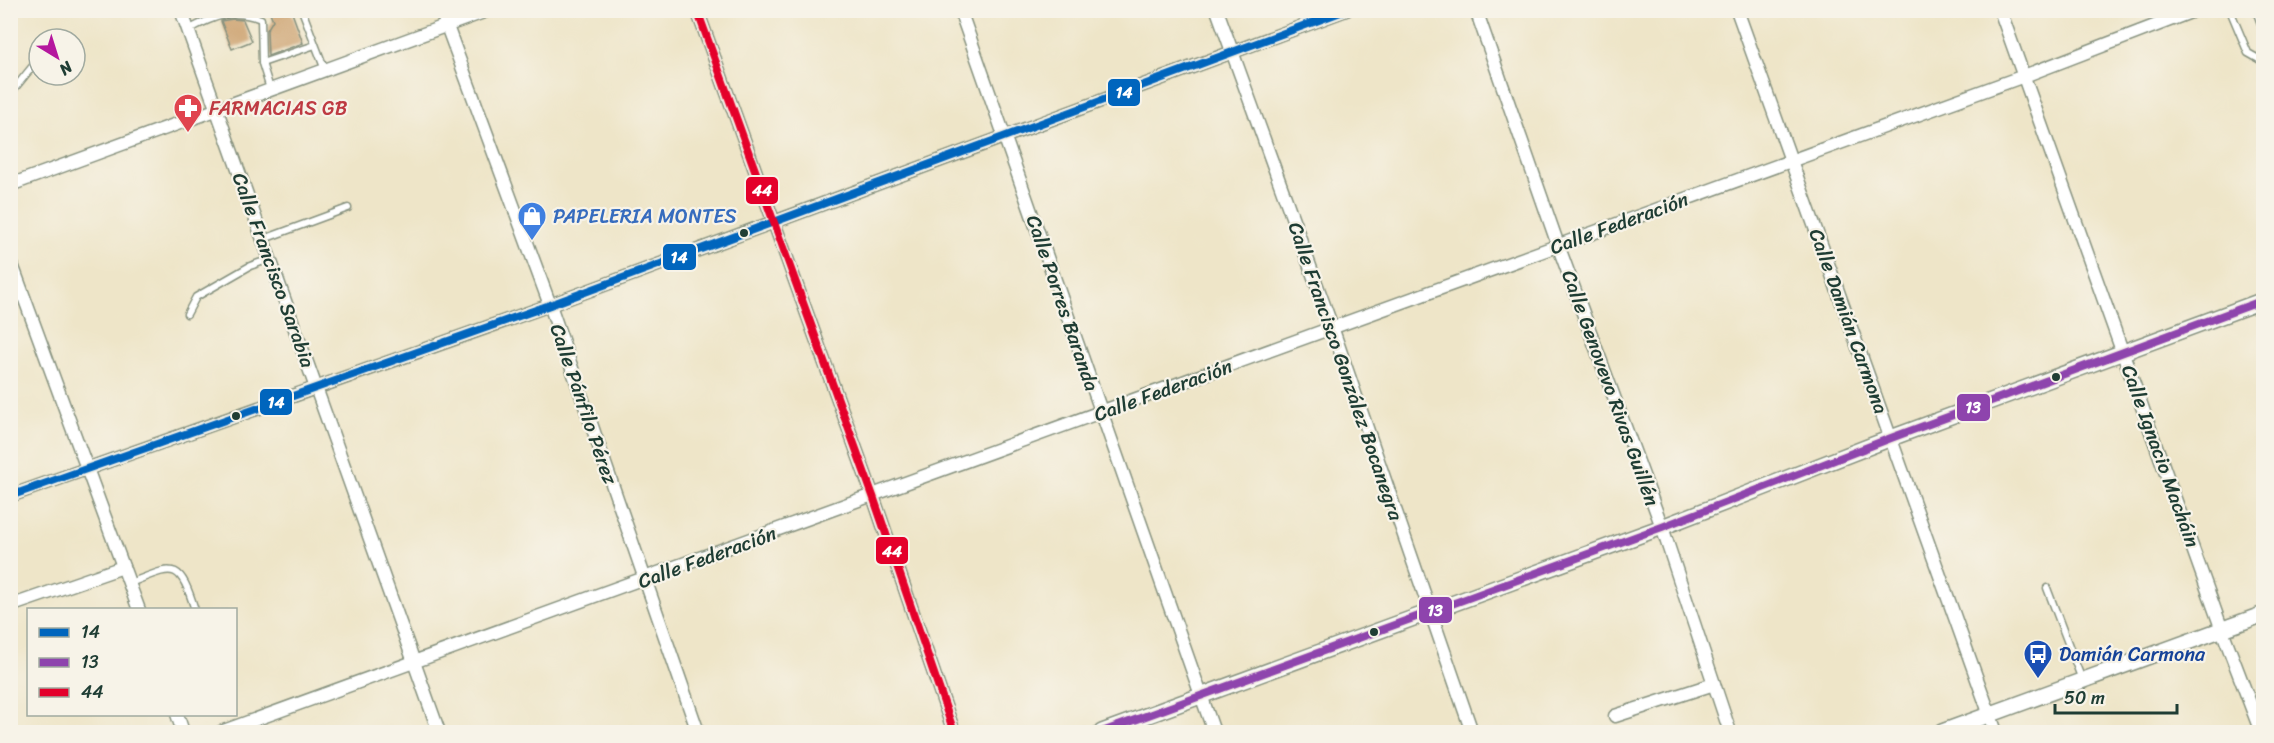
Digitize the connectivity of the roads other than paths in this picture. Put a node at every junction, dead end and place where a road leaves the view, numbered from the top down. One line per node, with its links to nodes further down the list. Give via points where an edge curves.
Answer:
1 (181, 10): 17 (street, Calle Francisco Sarabia)
2 (302, 10): 18 (lane)
3 (441, 10): 16 (street, Calle Pánfilo Pérez)
4 (489, 10): 16 (street)
5 (698, 10): 32 (street)
6 (960, 10): 28 (street, Calle Porres Baranda)
7 (1217, 10): 19 (street, Calle Francisco González Bocanegra)
8 (1346, 10): 19 (street)
9 (1476, 10): 34 (street, Calle Genovevo Rivas Guillén)
10 (1737, 10): 29 (street, Calle Damián Carmona)
11 (2000, 10): 24 (street, Calle Ignacio Macháin)
12 (2196, 10): 24 (street, Calle Federación)
13 (2230, 10): 20 (lane, via 2248,53)
14 (2259, 10): 15 (street)
15 (2264, 23)
16 (447, 26): 22 (street); 38 (street, Calle Pánfilo Pérez)
17 (188, 30): 21 (lane, via 211,18 245,12 261,19); 27 (street, Calle Francisco Sarabia)
18 (315, 45): 21 (lane); 22 (lane)
19 (1232, 52): 28 (street); 40 (street, Calle Francisco González Bocanegra)
20 (2264, 62)
21 (262, 63): 25 (lane)
22 (325, 70): 25 (street)
23 (27, 73): 26 (lane)
24 (2024, 76): 29 (street, Calle Federación); 41 (street, Calle Ignacio Macháin)
25 (270, 89): 27 (street)
26 (10, 90)
27 (217, 110): 30 (street); 33 (street, Calle Francisco Sarabia)
28 (1006, 136): 32 (street); 43 (street, Calle Porres Baranda)
29 (1791, 161): 34 (street, Calle Federación); 44 (street, Calle Damián Carmona)
30 (10, 185)
31 (348, 208): 33 (lane)
32 (773, 223): 38 (street); 47 (street)
33 (264, 239): 36 (street, Calle Francisco Sarabia)
34 (1558, 245): 40 (street, Calle Federación); 48 (street, Calle Genovevo Rivas Guillén)
35 (10, 258): 45 (street)
36 (271, 259): 39 (lane, via 196,297); 42 (street, Calle Francisco Sarabia)
37 (2264, 300): 41 (street)
38 (550, 305): 42 (street); 50 (street, Calle Pánfilo Pérez)
39 (187, 314)
40 (1332, 327): 43 (street, Calle Federación); 56 (street, Calle Francisco González Bocanegra)
41 (2123, 351): 44 (street); 58 (street, Calle Ignacio Macháin)
42 (316, 387): 45 (street); 59 (street, Calle Francisco Sarabia)
43 (1101, 413): 47 (street, Calle Federación); 62 (street, Calle Porres Baranda)
44 (1891, 438): 48 (street); 63 (street, Calle Damián Carmona)
45 (87, 469): 46 (street); 49 (street)
46 (10, 496)
47 (873, 496): 50 (street, Calle Federación); 70 (street)
48 (1662, 527): 56 (street); 61 (street, Calle Genovevo Rivas Guillén)
49 (123, 567): 51 (street); 53 (street)
50 (644, 579): 59 (street, Calle Federación); 69 (street, Calle Pánfilo Pérez)
51 (129, 584): 54 (street); 55 (lane, via 166,569 174,570 187,582)
52 (2047, 588): 60 (lane)
53 (10, 606)
54 (139, 608)
55 (195, 608)
56 (1431, 612): 62 (street); 73 (street, Calle Francisco González Bocanegra)
57 (2264, 614): 58 (street)
58 (2222, 630): 60 (street); 77 (street, Calle Ignacio Macháin)
59 (414, 664): 67 (street, Calle Federación); 68 (street, Calle Francisco Sarabia)
60 (2082, 681): 63 (street)
61 (1714, 684): 65 (street); 74 (street, Calle Genovevo Rivas Guillén)
62 (1201, 696): 71 (street); 72 (street, Calle Porres Baranda)
63 (1990, 715): 75 (street); 76 (street, Calle Damián Carmona)
64 (178, 716): 66 (street)
65 (1615, 716)
66 (183, 732)
67 (221, 732)
68 (439, 732)
69 (698, 732)
70 (954, 732)
71 (1102, 732)
72 (1214, 732)
73 (1472, 732)
74 (1730, 732)
75 (1942, 732)
76 (1996, 732)
77 (2261, 732)

